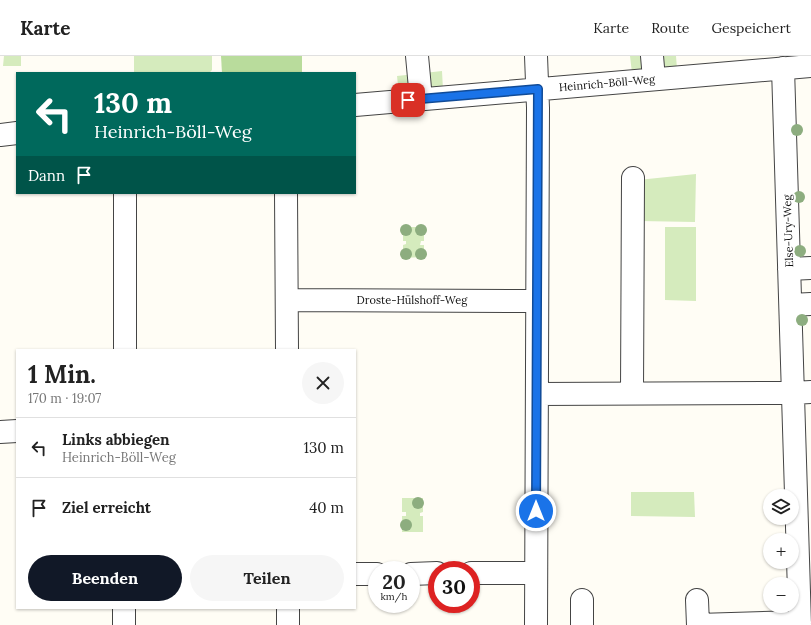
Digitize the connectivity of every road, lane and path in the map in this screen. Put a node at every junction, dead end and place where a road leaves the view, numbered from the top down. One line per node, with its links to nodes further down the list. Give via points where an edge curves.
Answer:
1 (417, 56): 9 (street)
2 (536, 56): 8 (street)
3 (652, 56): 7 (street)
4 (810, 56): 5 (street)
5 (811, 65): 6 (street, Heinrich-Böll-Weg)
6 (783, 68): 7 (street, Heinrich-Böll-Weg); 17 (street, Else-Ury-Weg)
7 (654, 79): 8 (street, Heinrich-Böll-Weg)
8 (538, 89): 9 (street, Heinrich-Böll-Weg); 19 (street)
9 (421, 99): 10 (street, Heinrich-Böll-Weg)
10 (356, 105)
11 (16, 133): 12 (street)
12 (0, 135)
13 (633, 178): 25 (street)
14 (125, 194): 21 (street)
15 (286, 194): 18 (street)
16 (811, 268): 17 (street)
17 (789, 269): 20 (street, Else-Ury-Weg)
18 (287, 300): 19 (street, Droste-Hülshoff-Weg); 22 (street)
19 (537, 301): 24 (street)
20 (801, 304): 23 (street, Else-Ury-Weg)
21 (125, 349)
22 (287, 349)
23 (802, 392): 25 (street); 28 (street, Else-Ury-Weg)
24 (537, 394): 25 (street); 30 (street)
25 (632, 394)
26 (16, 431): 27 (street)
27 (0, 432)
28 (804, 552): 37 (street, Else-Ury-Weg)
29 (480, 573): 30 (street)
30 (536, 573): 40 (street)
31 (356, 574): 32 (street)
32 (368, 574)
33 (582, 600): 41 (street)
34 (698, 600): 37 (street, via 698,625)
35 (124, 609): 38 (street)
36 (288, 609): 39 (street)
37 (800, 624)
38 (124, 625)
39 (288, 625)
40 (536, 625)
41 (582, 625)

